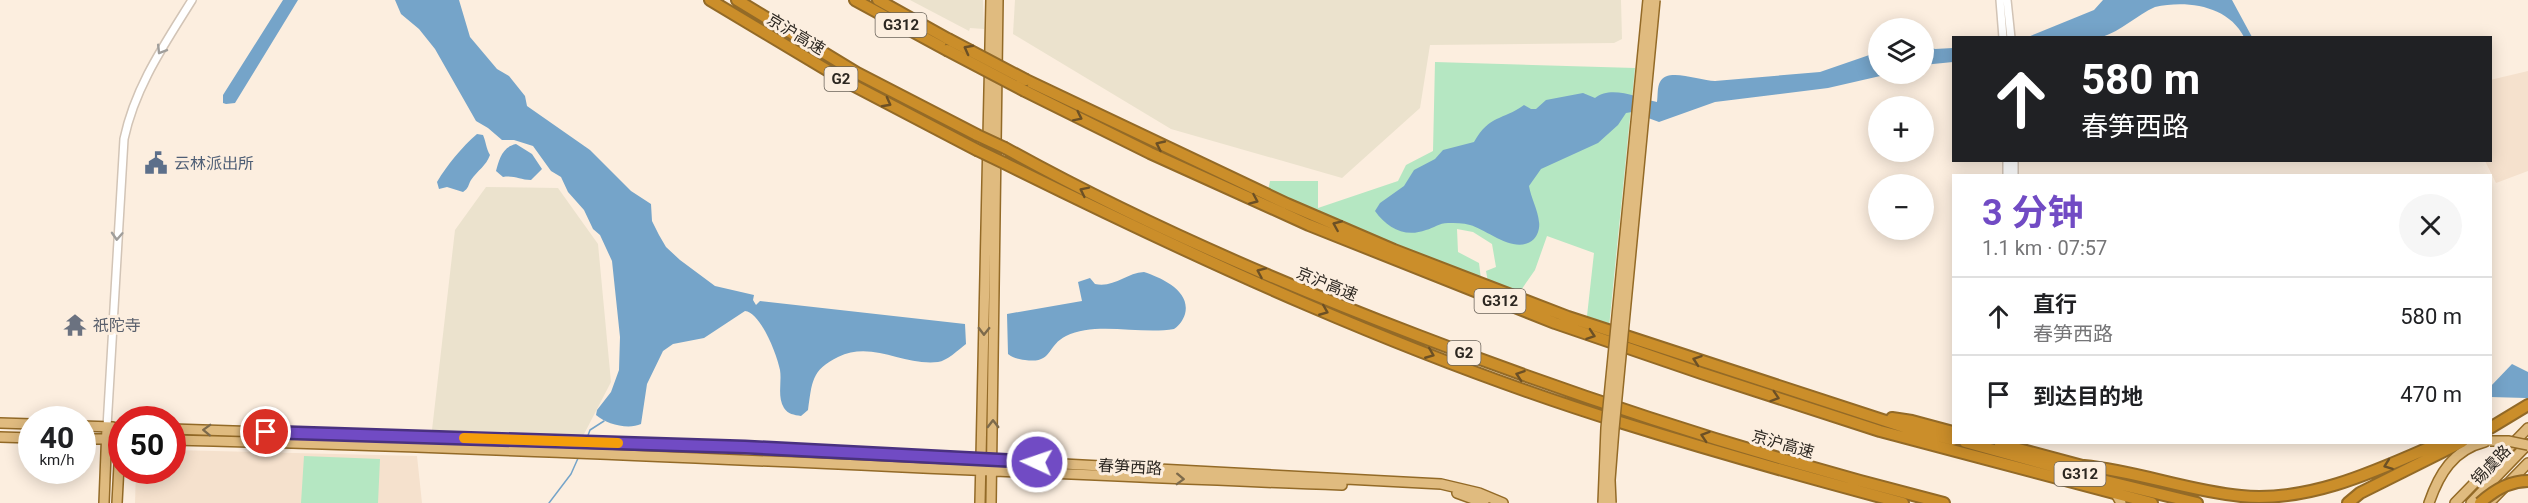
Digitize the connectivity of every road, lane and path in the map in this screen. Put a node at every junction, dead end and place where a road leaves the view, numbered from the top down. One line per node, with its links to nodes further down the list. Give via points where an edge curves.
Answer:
1 (192, 0): 22 (street, one-way to 22, via 137,93 124,139)
2 (710, 0): 61 (highway, 京沪高速 / G2, one-way to 61, bridge, via 847,82 977,150 1295,299 1461,366 1622,423)
3 (737, 0): 62 (highway, 京沪高速 / G2, one-way to 3, bridge, via 1747,450 1519,374 1291,286 1075,187 858,73)
4 (855, 0): 14 (highway, G312)
5 (878, 0): 14 (highway, G312)
6 (991, 0): 41 (main road, one-way to 41)
7 (998, 0): 43 (main road, one-way to 7)
8 (1648, 0): 59 (main road, bridge, via 1606,428)
9 (1655, 0): 60 (main road, bridge, via 1614,429)
10 (2000, 0): 12 (street)
11 (2007, 0): 13 (street)
12 (2003, 36)
13 (2011, 36)
14 (948, 44): 15 (highway, G312, bridge)
15 (1026, 85): 17 (highway, G312, one-way to 15, via 1568,317 1394,250); 52 (highway, G312, one-way to 52, via 1150,153 1309,225 1555,323 1880,431 1994,460)
16 (2528, 405): 18 (highway); 23 (highway)
17 (1865, 415): 26 (highway); 32 (highway, G312)
18 (2492, 421)
19 (0, 423): 20 (main road)
20 (18, 424)
21 (96, 427): 22 (main road)
22 (107, 427): 30 (main road)
23 (2492, 427)
24 (2528, 428): 68 (main road, 锡虞路)
25 (186, 429): 40 (main road, 春笋西路, one-way to 25)
26 (1952, 432)
27 (0, 437): 28 (main road)
28 (18, 438)
29 (96, 440): 30 (main road)
30 (106, 440): 53 (main road)
31 (186, 440): 42 (main road, 春笋西路)
32 (1952, 440)
33 (2492, 441): 38 (main road, bridge)
34 (1973, 444): 51 (highway, G312)
35 (2437, 444): 50 (highway, one-way to 50, via 2301,494 2241,496)
36 (2458, 444): 66 (highway)
37 (2480, 444): 67 (main road, via 2453,459 2443,471)
38 (2528, 445): 69 (main road, 锡虞路)
39 (2021, 446): 45 (highway)
40 (771, 448): 41 (main road, 春笋西路); 42 (main road)
41 (981, 459): 43 (main road, 春笋西路); 46 (main road)
42 (770, 460): 46 (main road, 春笋西路)
43 (993, 460): 47 (main road); 58 (main road, 春笋西路, via 1441,484)
44 (2528, 462): 71 (main road)
45 (2084, 466): 50 (highway); 51 (highway, via 2165,490)
46 (981, 471): 47 (main road, 春笋西路); 55 (main road)
47 (992, 471): 56 (main road); 57 (main road, 春笋西路, one-way to 57, via 1449,490)
48 (2528, 481): 70 (highway, bridge, via 2500,488)
49 (118, 484): 54 (main road)
50 (2180, 484): 65 (highway)
51 (2171, 496): 64 (highway, G312)
52 (2119, 499): 63 (highway, G312)
53 (104, 503)
54 (117, 503)
55 (980, 503)
56 (991, 503)
57 (1484, 503)
58 (1503, 503)
59 (1603, 503)
60 (1611, 503)
61 (1903, 503)
62 (1944, 503)
63 (2152, 503)
64 (2197, 503)
65 (2248, 503)
66 (2348, 503)
67 (2429, 503)
68 (2455, 503)
69 (2471, 503)
70 (2480, 503)
71 (2489, 503)

